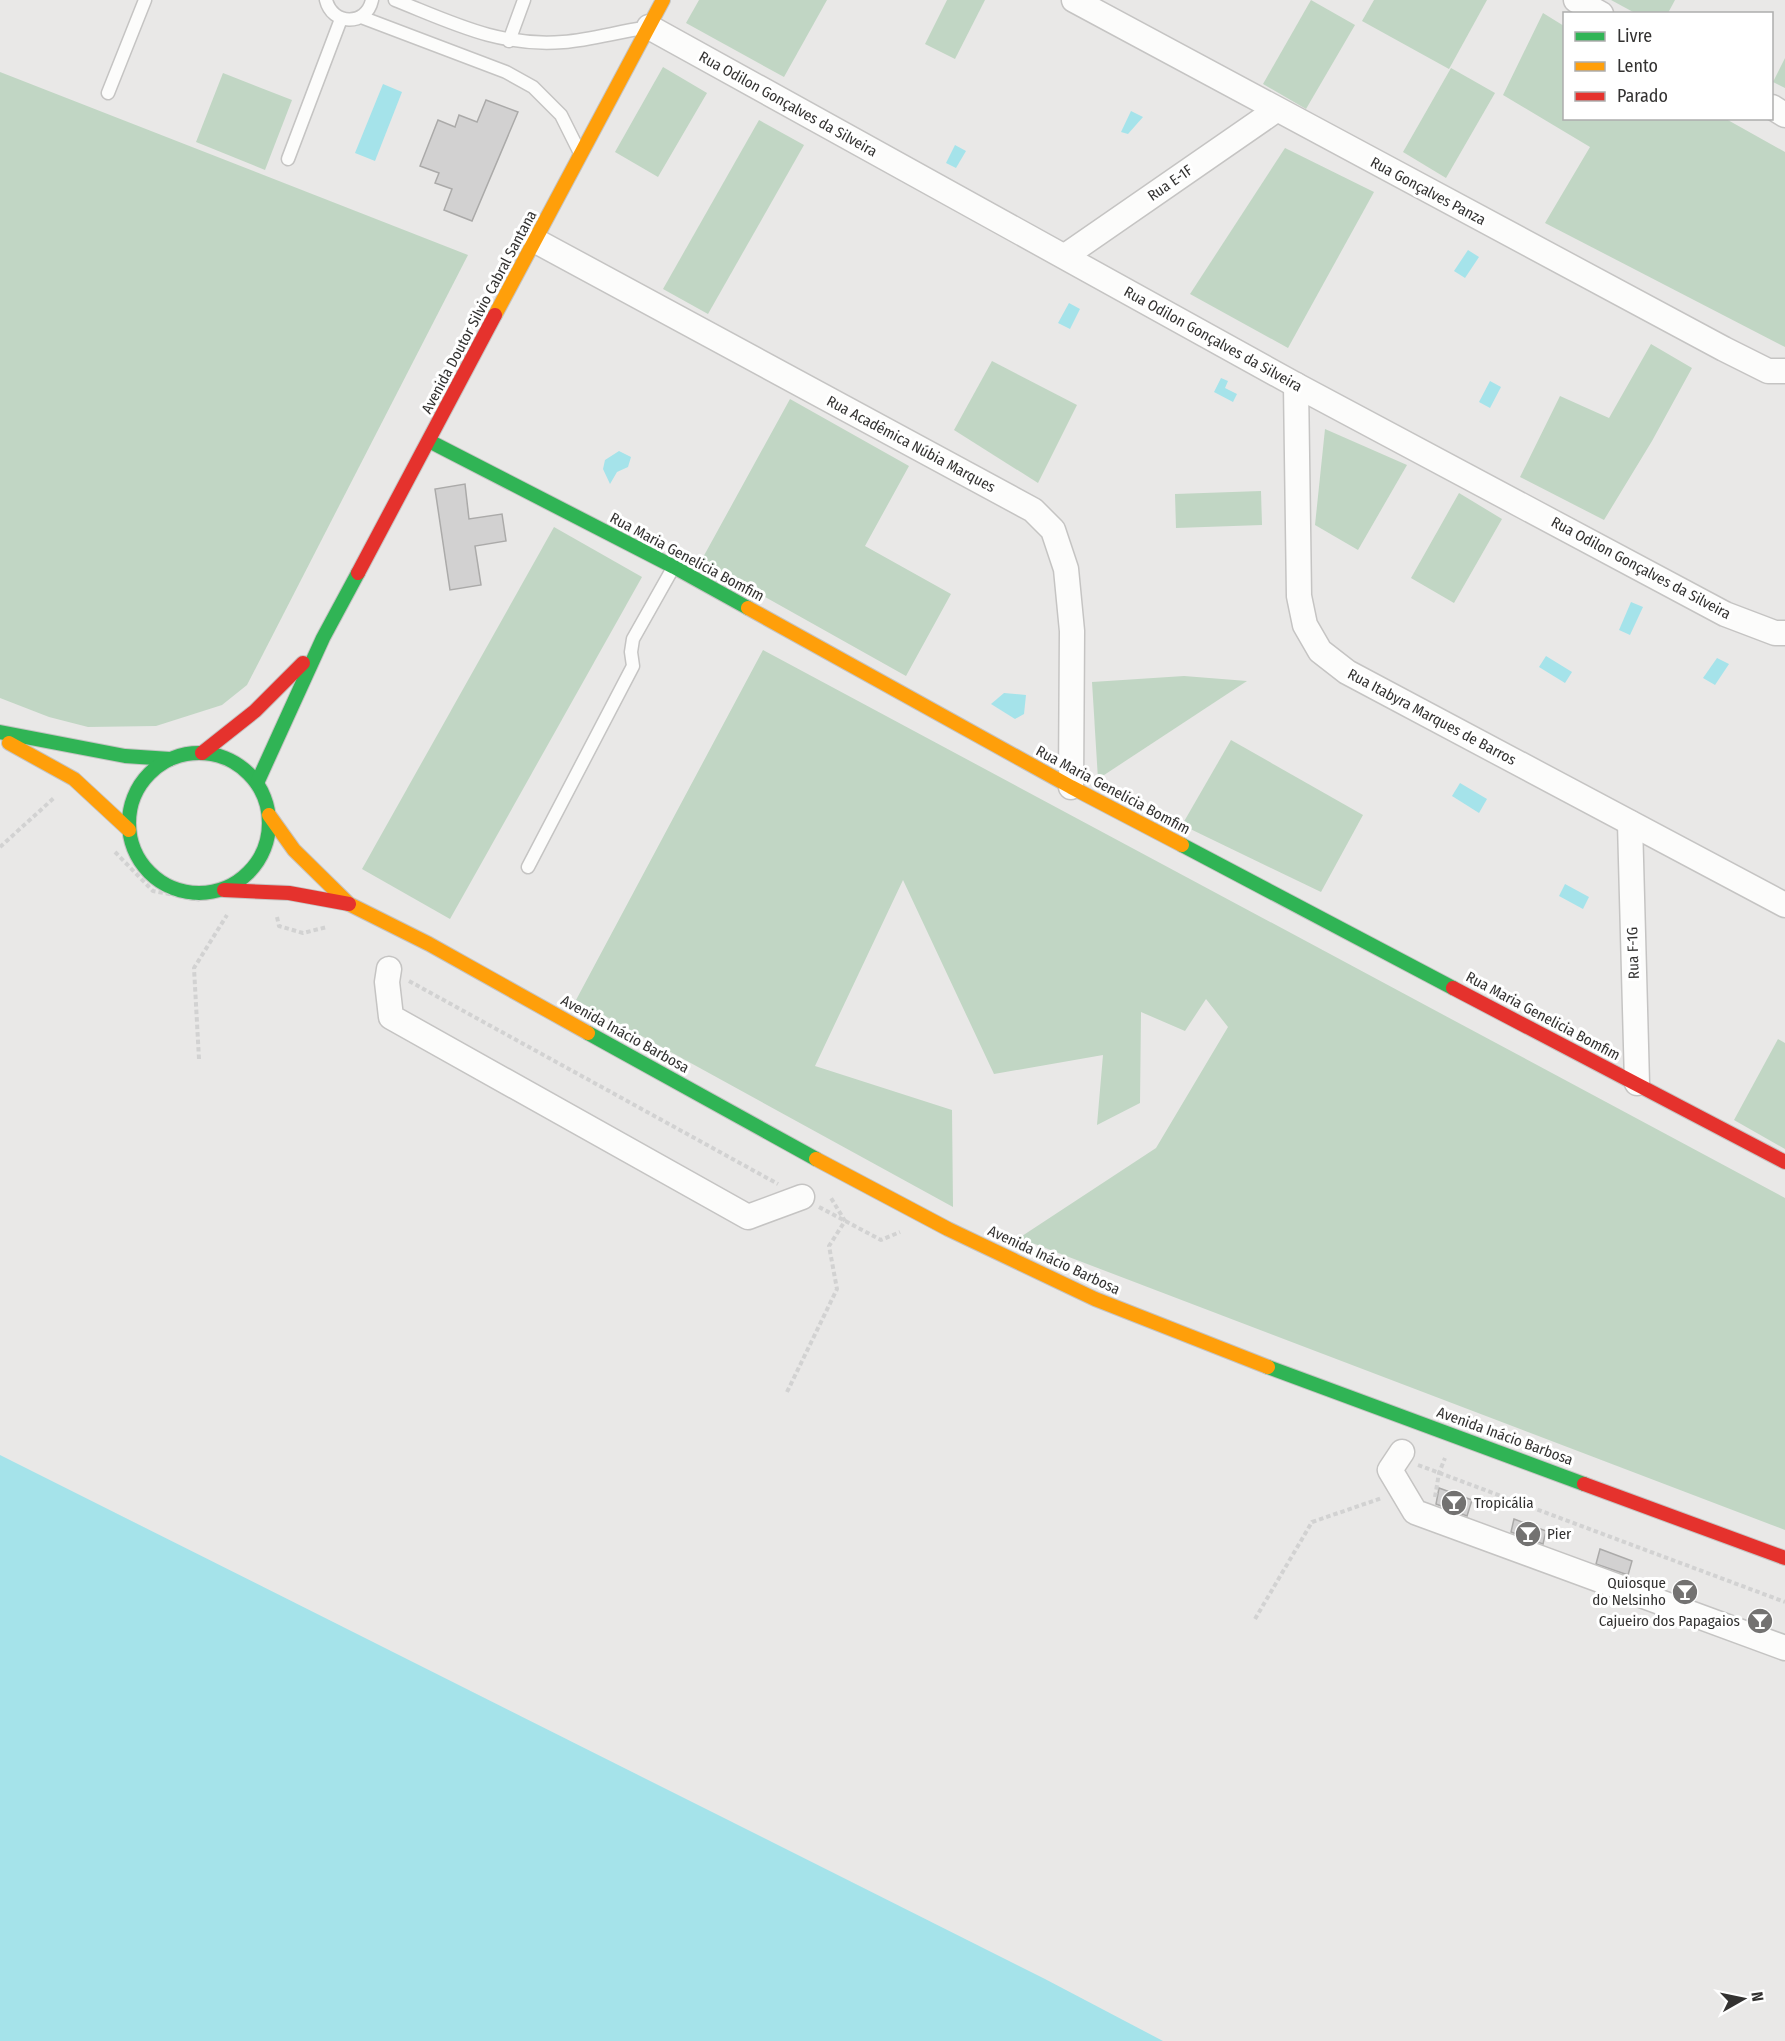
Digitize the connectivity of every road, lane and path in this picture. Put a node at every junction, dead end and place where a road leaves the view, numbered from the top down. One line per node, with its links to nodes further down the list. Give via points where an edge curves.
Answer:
1 (146, 0): 14 (lane)
2 (326, 0): 11 (lane, via 330,11)
3 (372, 0): 10 (lane)
4 (395, 0): 13 (lane, via 475,32)
5 (524, 0): 13 (lane)
6 (663, 0): 12 (main road, Avenida Doutor Silvio Cabral Santana)
7 (1074, 0): 15 (street, Rua Gonçalves Panza)
8 (1576, 0): 9 (street)
9 (1597, 12)
10 (361, 17): 11 (lane); 16 (lane, via 506,72 533,87 561,115)
11 (341, 19): 17 (lane)
12 (649, 27): 13 (lane, via 562,42); 16 (main road, Avenida Doutor Silvio Cabral Santana); 19 (street, Rua Odilon Gonçalves da Silveira)
13 (509, 41)
14 (108, 93)
15 (1276, 110): 19 (street, Rua E-1F); 20 (street, Rua Gonçalves Panza, via 1724,349 1768,371)
16 (580, 154): 18 (main road, Avenida Doutor Silvio Cabral Santana)
17 (288, 159)
18 (536, 241): 22 (main road, Avenida Doutor Silvio Cabral Santana); 31 (street, Rua Acadêmica Núbia Marques, via 1033,510 1053,530 1066,569 1072,631)
19 (1065, 256): 21 (street, Rua Odilon Gonçalves da Silveira)
20 (1785, 371)
21 (1296, 385): 24 (street, Rua Odilon Gonçalves da Silveira, via 1725,614 1775,633); 34 (street, Rua Itabyra Marques de Barros, via 1299,596 1305,625 1320,651 1347,672)
22 (429, 441): 23 (main road, Rua Maria Genelicia Bomfim); 25 (main road, Avenida Doutor Silvio Cabral Santana)
23 (674, 567): 31 (main road, Rua Maria Genelicia Bomfim); 37 (lane, via 633,639 633,666)
24 (1785, 633)
25 (323, 638): 28 (main road, Avenida Doutor Silvio Cabral Santana, via 288,680 245,721); 30 (main road, Avenida Doutor Silvio Cabral Santana)
26 (0, 732): 29 (main road, via 126,756)
27 (0, 738): 35 (main road, via 74,779)
28 (202, 753): 29 (main road); 30 (main road, via 233,762)
29 (170, 759): 35 (main road, via 155,768 134,795)
30 (257, 783): 33 (main road)
31 (1071, 787): 44 (main road, Rua Maria Genelicia Bomfim)
32 (58, 794): 36 (path)
33 (269, 815): 38 (main road, via 264,852 241,881); 39 (main road, Avenida Inácio Barbosa, via 294,850)
34 (1630, 823): 40 (street, Rua Itabyra Marques de Barros); 44 (street, Rua F-1G)
35 (129, 830): 38 (main road, via 142,865 170,888 188,894)
36 (0, 848)
37 (528, 867)
38 (225, 890): 39 (main road, Avenida Inácio Barbosa, via 290,893)
39 (349, 904): 49 (main road, Avenida Inácio Barbosa, via 959,1234 1095,1299)
40 (1785, 905)
41 (232, 907): 43 (path, via 194,968)
42 (389, 969): 47 (street, via 391,1017 748,1217)
43 (199, 1059)
44 (1637, 1083): 45 (main road, Rua Maria Genelicia Bomfim)
45 (1785, 1162)
46 (828, 1192): 48 (path, via 845,1221 829,1246 837,1289)
47 (802, 1197)
48 (787, 1392)
49 (1454, 1435): 52 (path, via 1439,1473); 53 (main road, Avenida Inácio Barbosa)
50 (1402, 1452): 51 (street, via 1390,1470)
51 (1402, 1491): 52 (street, via 1415,1512); 54 (path, via 1312,1522)
52 (1431, 1518): 55 (street)
53 (1785, 1558)
54 (1255, 1619)
55 (1785, 1648)

